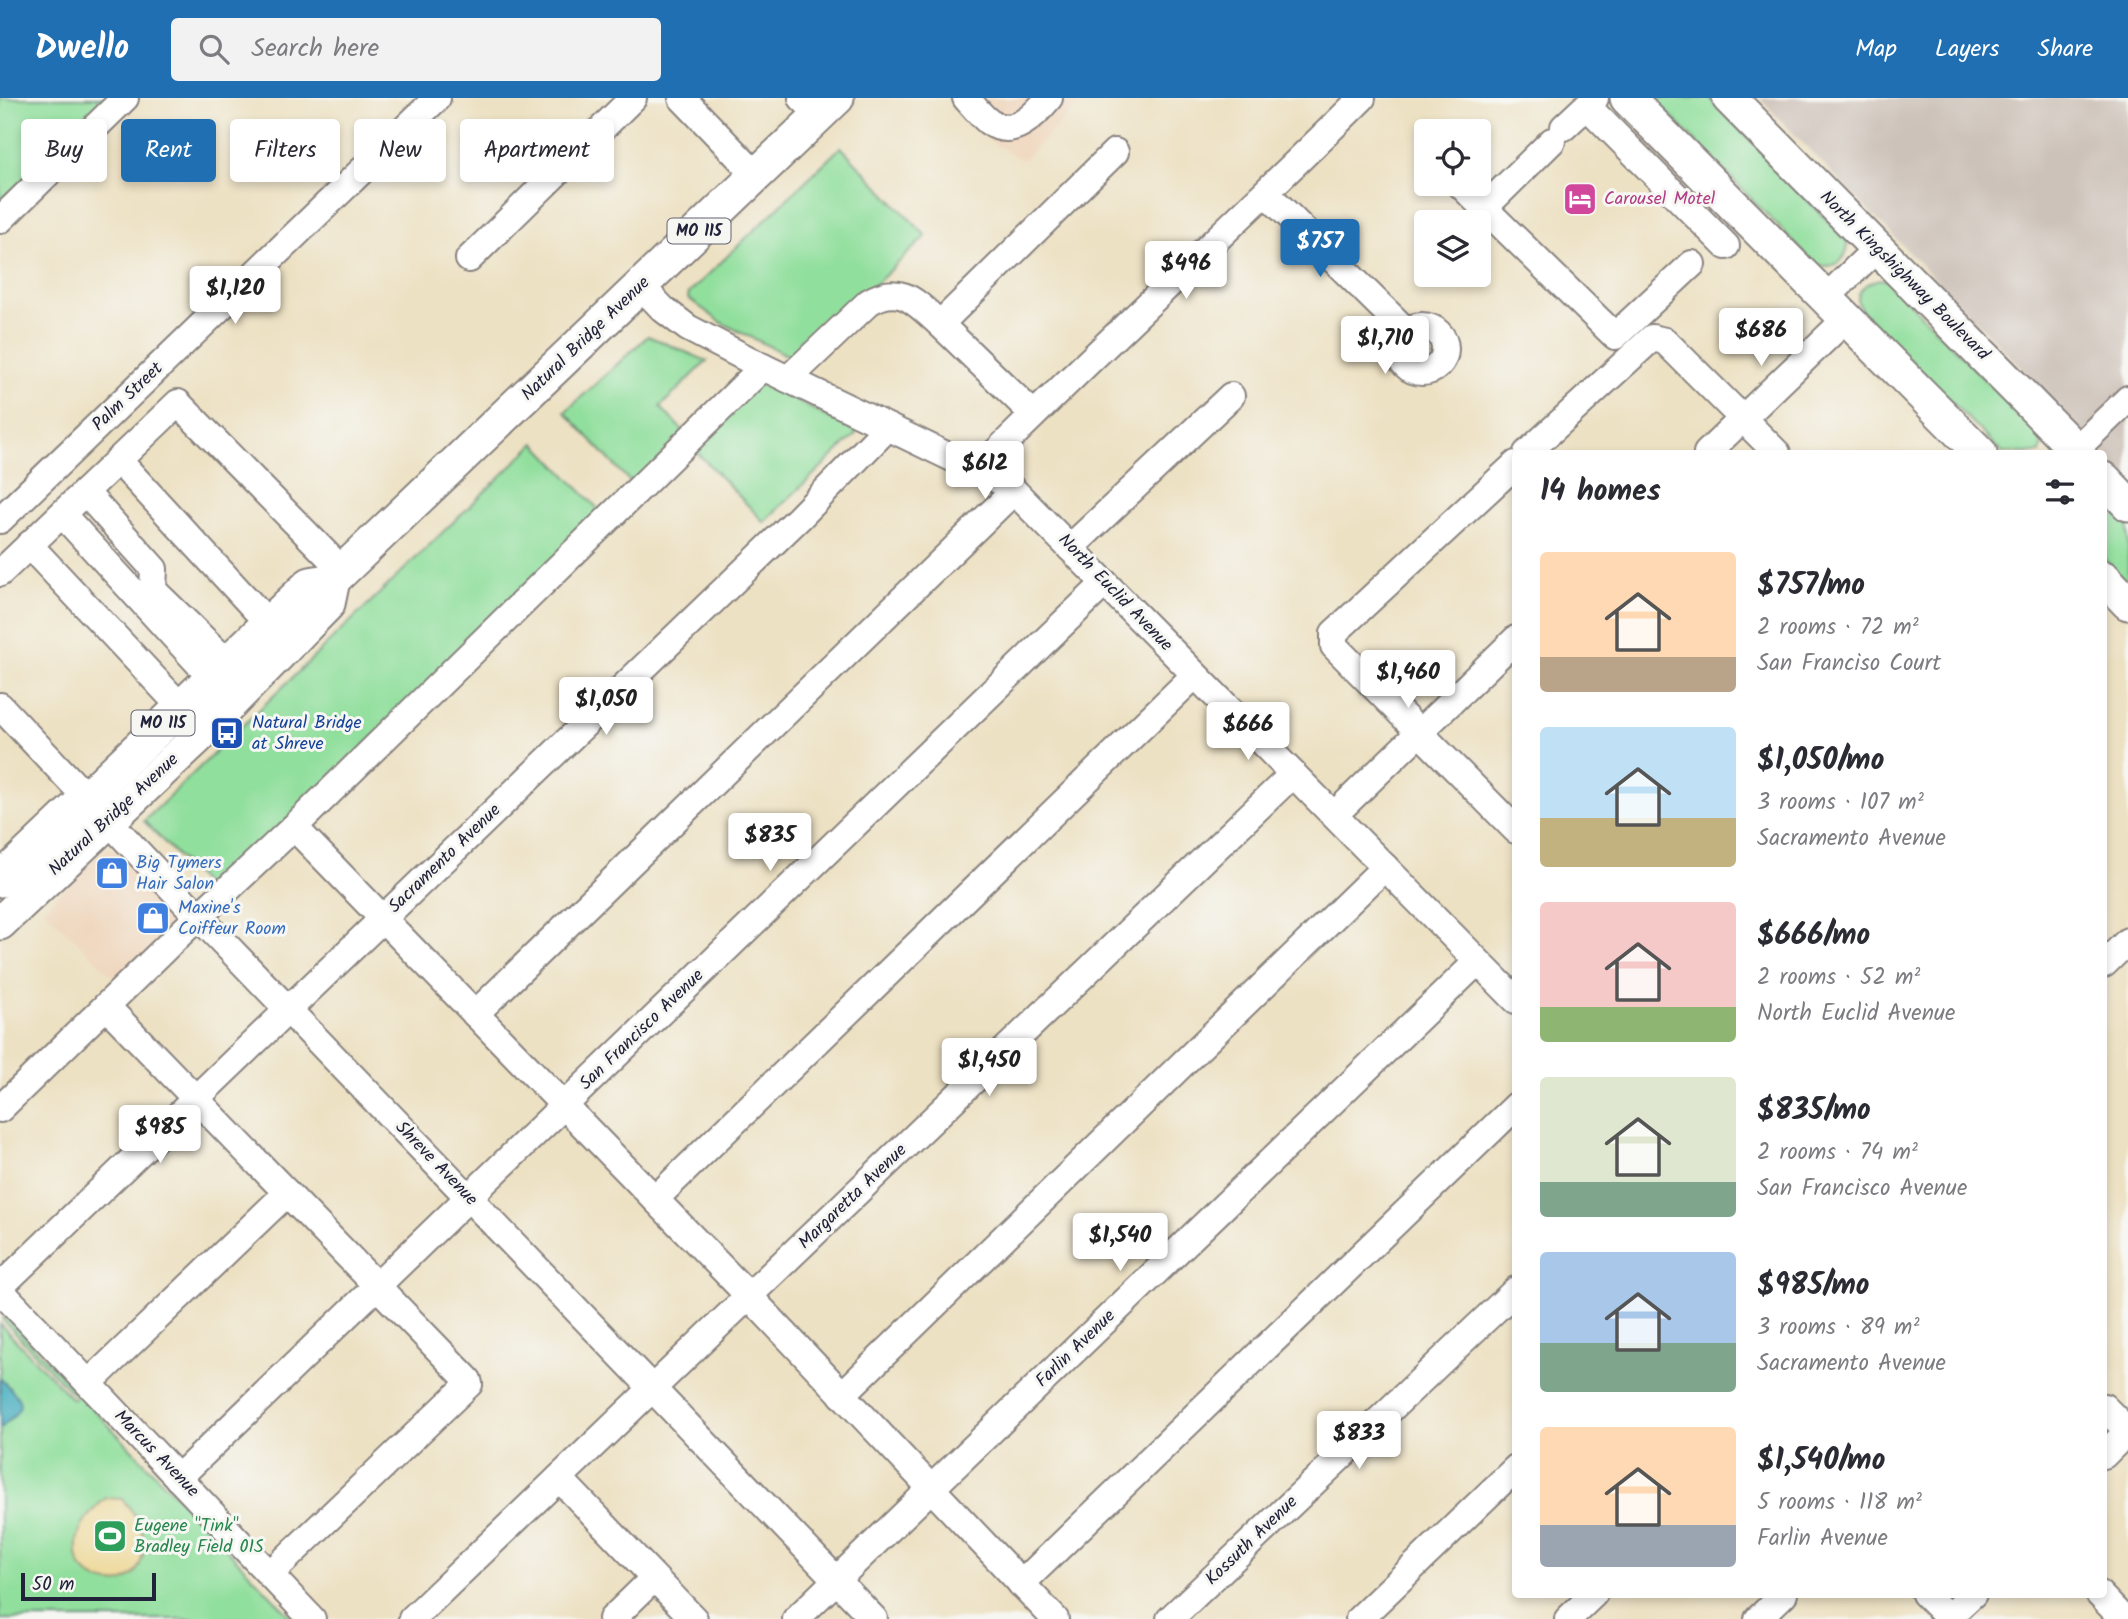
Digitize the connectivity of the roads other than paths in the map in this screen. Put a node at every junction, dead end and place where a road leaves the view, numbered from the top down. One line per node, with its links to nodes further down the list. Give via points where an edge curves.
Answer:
1 (125, 98): 21 (street)
2 (437, 98): 51 (street, Palm Street)
3 (633, 98): 24 (street)
4 (682, 98): 15 (street)
5 (966, 98): 13 (street, via 990,123)
6 (1033, 98): 13 (street)
7 (1049, 98): 13 (street, via 1030,119)
8 (1362, 98): 17 (street)
9 (1628, 98): 16 (main road)
10 (1729, 98): 23 (main road, North Kingshighway Boulevard)
11 (1591, 102): 19 (street); 20 (street)
12 (820, 104): 15 (main road, Natural Bridge Avenue / MO 115)
13 (1008, 127)
14 (1115, 152): 28 (street)
15 (757, 176): 26 (main road, Natural Bridge Avenue / MO 115)
16 (1712, 183): 20 (street); 27 (main road)
17 (1266, 193): 29 (street); 34 (street)
18 (1472, 196): 19 (street)
19 (1484, 208): 25 (street, via 1615,336)
20 (1688, 208): 22 (street)
21 (0, 220)
22 (1726, 246)
23 (1877, 248): 27 (street); 41 (main road, North Kingshighway Boulevard)
24 (469, 259)
25 (1692, 264)
26 (641, 286): 30 (street, North Euclid Avenue, via 674,319); 55 (main road, Natural Bridge Avenue / MO 115)
27 (1837, 307): 35 (street); 40 (main road)
28 (940, 324): 31 (street, via 911,298 881,295); 34 (street)
29 (1407, 332)
30 (763, 367): 31 (street, North Euclid Avenue); 70 (street)
31 (788, 379): 36 (street, North Euclid Avenue)
32 (1231, 396): 53 (street)
33 (2128, 399): 42 (street)
34 (1033, 414): 45 (street)
35 (1743, 418): 37 (street, via 1665,341 1652,338); 38 (street); 39 (street)
36 (887, 428): 45 (street, North Euclid Avenue); 75 (street, Sacramento Avenue)
37 (1530, 450)
38 (1710, 450)
39 (1774, 450)
40 (1977, 450)
41 (2073, 450)
42 (2077, 450)
43 (118, 460): 48 (street); 55 (street, via 178,403); 59 (street)
44 (1512, 468): 65 (street, via 1334,633 1334,646)
45 (977, 471): 47 (street, North Euclid Avenue)
46 (2107, 482): 49 (main road)
47 (1014, 491): 53 (street, North Euclid Avenue); 81 (street)
48 (85, 492): 50 (street); 61 (street, via 154,569 153,590)
49 (2128, 503)
50 (62, 514): 52 (street); 61 (street)
51 (0, 520)
52 (29, 545): 54 (street); 64 (street)
53 (1070, 548): 57 (street, North Euclid Avenue)
54 (0, 573)
55 (338, 575): 59 (main road, Natural Bridge Avenue / MO 115, via 310,584); 67 (main road, Natural Bridge Avenue, via 328,604 197,738)
56 (2107, 582): 58 (main road)
57 (1105, 583): 62 (street, North Euclid Avenue); 83 (street, San Francisco Avenue)
58 (2128, 603)
59 (268, 624): 61 (main road, Natural Bridge Avenue / MO 115)
60 (1512, 643): 65 (street)
61 (218, 670): 64 (main road, Natural Bridge Avenue / MO 115); 67 (main road, via 202,701)
62 (1195, 675): 66 (street, North Euclid Avenue); 88 (street)
63 (0, 706): 67 (street, Shreve Avenue)
64 (180, 706): 67 (main road, Natural Bridge Avenue / MO 115)
65 (1418, 733): 68 (street); 69 (street)
66 (1293, 774): 68 (street, North Euclid Avenue); 92 (street, Margaretta Avenue)
67 (98, 809): 72 (main road, Natural Bridge Avenue / MO 115); 73 (main road); 74 (street, Shreve Avenue); 76 (main road, Natural Bridge Avenue)
68 (1334, 815): 71 (street, North Euclid Avenue)
69 (1512, 822)
70 (294, 827): 74 (street); 75 (street)
71 (1385, 867): 77 (street, North Euclid Avenue); 95 (street)
72 (0, 880)
73 (0, 907)
74 (198, 916): 79 (street); 80 (street, Shreve Avenue)
75 (383, 918): 80 (street, Sacramento Avenue); 81 (street)
76 (0, 923)
77 (1477, 962): 78 (street, North Euclid Avenue); 102 (street, Farlin Avenue)
78 (1512, 993)
79 (106, 1006): 82 (street); 84 (street)
80 (288, 1009): 82 (street, Sacramento Avenue); 87 (street, Shreve Avenue)
81 (475, 1014): 83 (street)
82 (195, 1099): 86 (street); 90 (street, Sacramento Avenue)
83 (564, 1106): 87 (street, San Francisco Avenue); 88 (street)
84 (0, 1109)
85 (1512, 1110): 106 (street)
86 (287, 1193): 89 (street); 93 (street)
87 (468, 1197): 89 (street, San Francisco Avenue); 94 (street, Shreve Avenue)
88 (655, 1199): 92 (street)
89 (377, 1286): 100 (street, San Francisco Avenue); 103 (street, via 469,1384)
90 (0, 1289): 93 (street, Marcus Avenue)
91 (1512, 1294): 119 (street, Kossuth Avenue)
92 (749, 1296): 94 (street, Margaretta Avenue); 95 (street)
93 (89, 1383): 100 (street, Marcus Avenue)
94 (653, 1389): 101 (street, Margaretta Avenue); 105 (street, Shreve Avenue)
95 (842, 1395): 102 (street)
96 (2107, 1410): 97 (street)
97 (2128, 1431): 98 (street)
98 (2107, 1452)
99 (1512, 1472): 120 (street)
100 (178, 1478): 103 (street, Marcus Avenue)
101 (559, 1478): 104 (street); 113 (street, Margaretta Avenue)
102 (931, 1489): 105 (street, Farlin Avenue); 106 (street)
103 (270, 1574): 112 (street, Marcus Avenue)
104 (654, 1578): 114 (street); 115 (street)
105 (837, 1580): 116 (street, Farlin Avenue); 117 (street, Shreve Avenue)
106 (1021, 1584): 118 (street)
107 (1590, 1598): 121 (street)
108 (1780, 1598): 122 (street)
109 (1929, 1598): 111 (street)
110 (1969, 1598): 111 (street)
111 (1948, 1618)
112 (312, 1619)
113 (412, 1619)
114 (612, 1619)
115 (694, 1619)
116 (796, 1619)
117 (874, 1619)
118 (1055, 1619)
119 (1170, 1619)
120 (1359, 1619)
121 (1568, 1619)
122 (1758, 1619)

